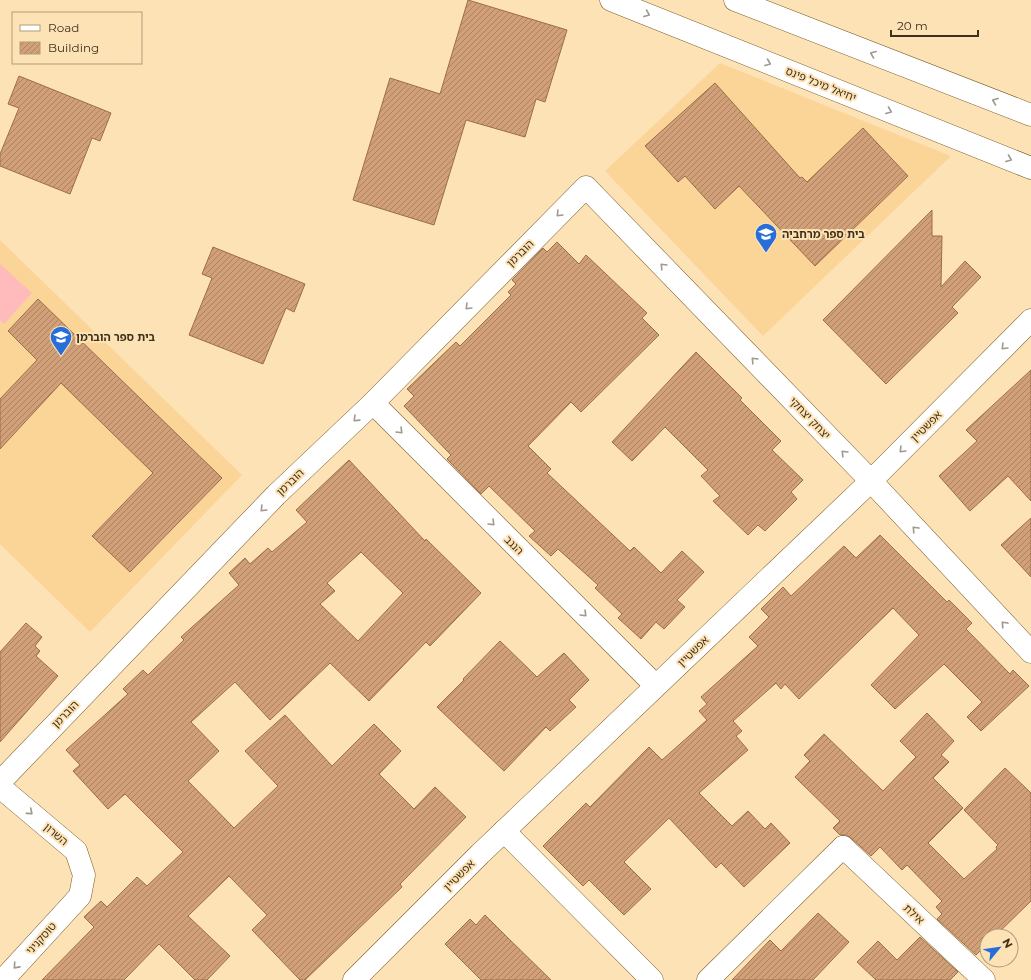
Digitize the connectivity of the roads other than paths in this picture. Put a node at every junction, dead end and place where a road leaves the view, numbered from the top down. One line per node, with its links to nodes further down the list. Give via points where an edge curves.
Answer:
1 (611, 0): 4 (street, יחיאל מיכל פינס, one-way to 4)
2 (734, 0): 3 (street, one-way to 2)
3 (1031, 115)
4 (1031, 168)
5 (586, 187): 7 (street, הוברמן, one-way to 7); 8 (street, יצחק יצחקי, one-way to 5)
6 (1031, 320): 8 (street, אפשטיין, one-way to 8)
7 (373, 403): 10 (street, הנגב, one-way to 10); 11 (street, הוברמן, one-way to 11, via 276,495)
8 (871, 481): 9 (street, יצחק יצחקי, one-way to 8); 10 (street, אפשטיין)
9 (1031, 652)
10 (656, 686): 13 (street, אפשטיין)
11 (0, 782)
12 (0, 787): 14 (street, השרון, one-way to 14, via 76,851 84,875)
13 (504, 831): 16 (street, אפשטיין); 17 (street)
14 (80, 896): 15 (street, טוסקניני, one-way to 15)
15 (3, 980)
16 (354, 980)
17 (652, 980)
18 (708, 980): 19 (street, אילת, via 843,847)
19 (984, 980)

